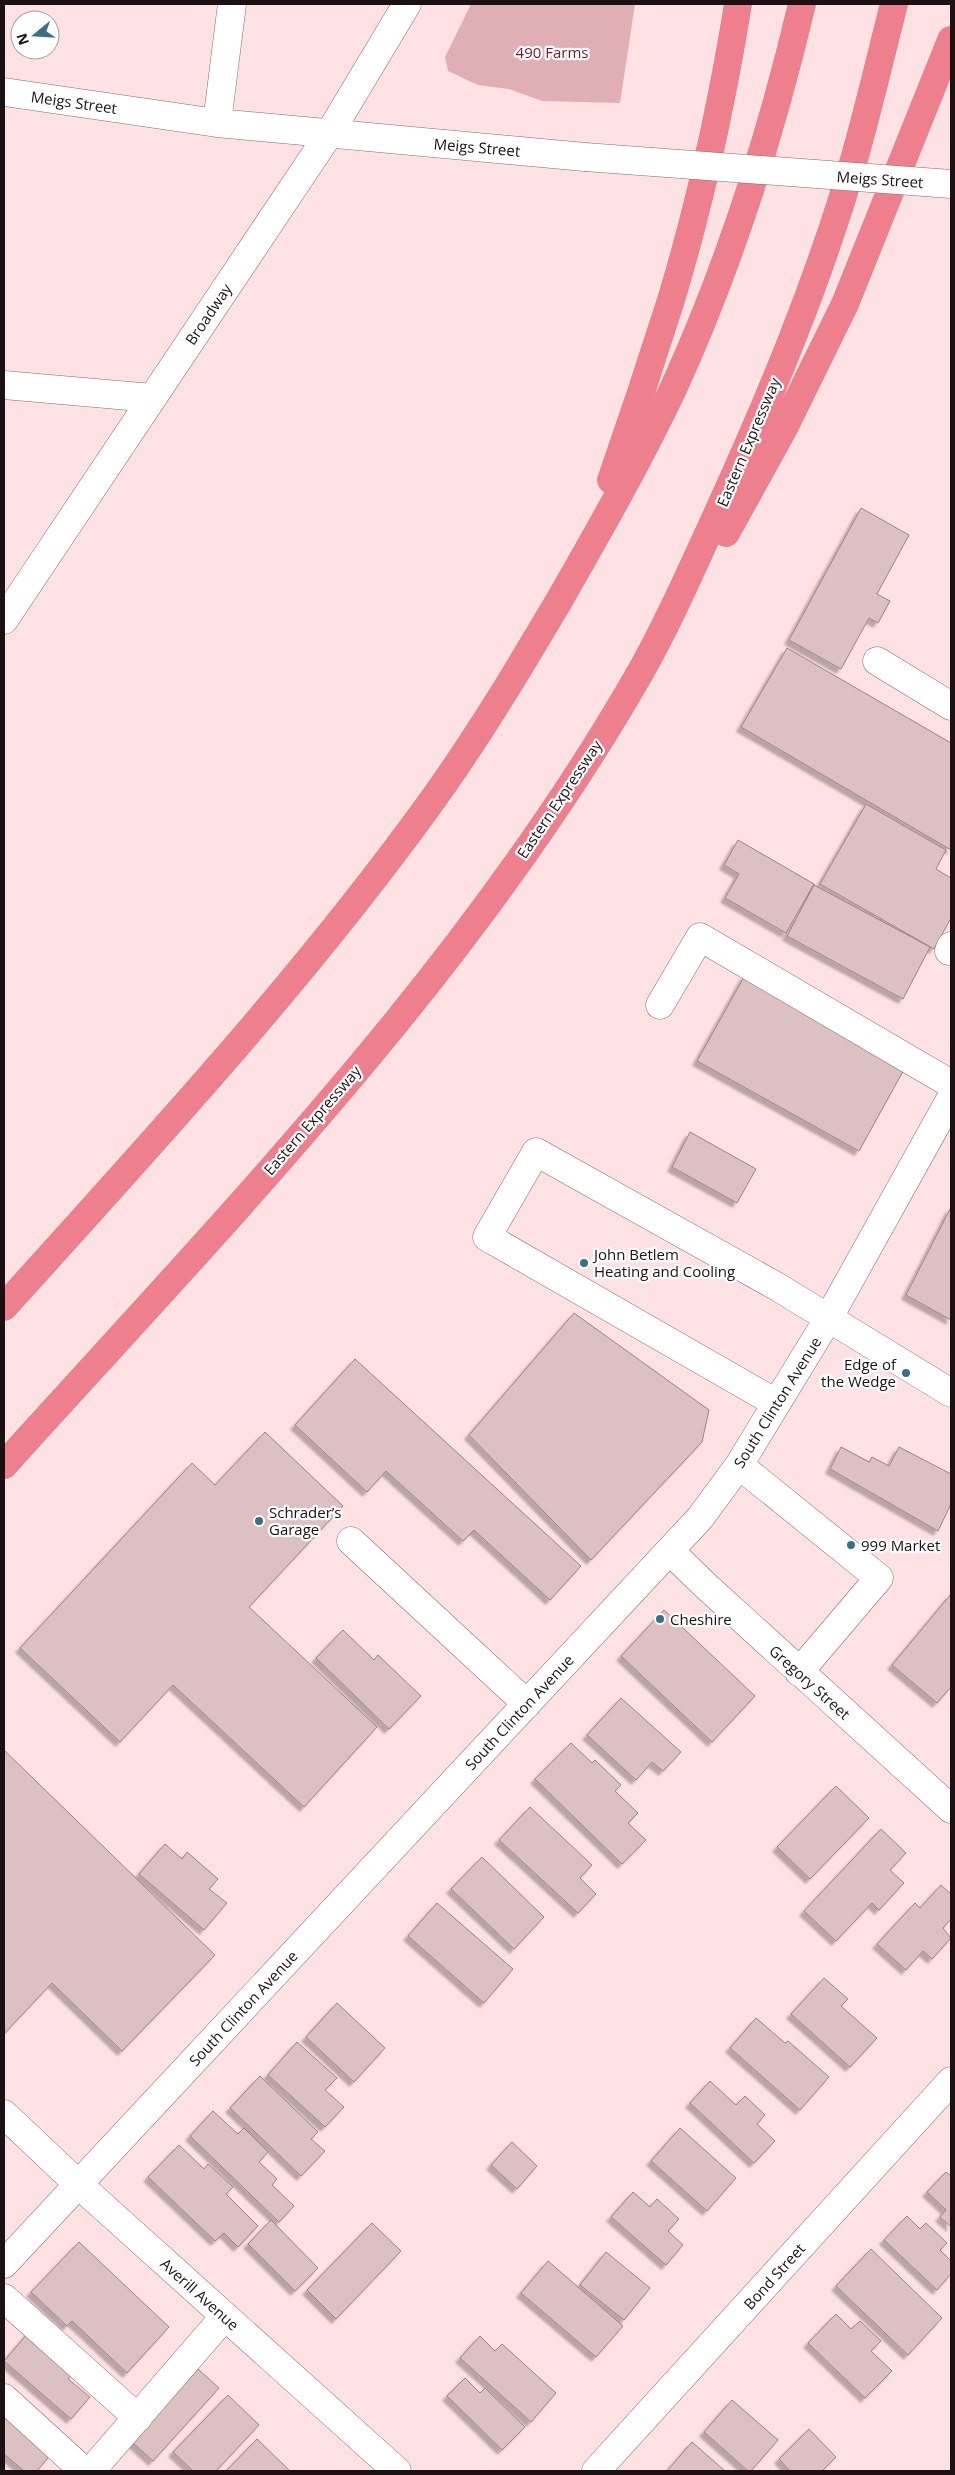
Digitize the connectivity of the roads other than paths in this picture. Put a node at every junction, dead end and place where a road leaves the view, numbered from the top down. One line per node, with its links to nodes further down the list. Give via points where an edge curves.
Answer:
1 (232, 4): 8 (street)
2 (407, 4): 9 (street, Broadway)
3 (738, 4): 13 (highway, via 701,185 671,298 603,502)
4 (802, 4): 13 (highway, via 763,153 701,323 645,445)
5 (894, 4): 16 (highway, Eastern Expressway, via 855,156 808,297 733,480)
6 (951, 40): 16 (highway, via 872,241 815,369 715,552)
7 (4, 92): 8 (street, Meigs Street)
8 (217, 123): 9 (street, Meigs Street)
9 (328, 134): 10 (street, Meigs Street, bridge); 12 (street, Broadway)
10 (951, 184)
11 (4, 384): 12 (street)
12 (152, 398): 14 (street, Broadway)
13 (574, 574): 22 (highway, via 468,748 428,807 348,912 257,1024)
14 (4, 620)
15 (876, 661): 17 (street)
16 (643, 668): 26 (highway, Eastern Expressway, via 532,842 405,1009 312,1122)
17 (951, 706)
18 (660, 1005): 19 (street, via 700,937)
19 (951, 1084)
20 (951, 1098): 21 (street, South Clinton Avenue)
21 (945, 1126): 23 (street, South Clinton Avenue)
22 (4, 1307)
23 (828, 1319): 24 (street); 25 (street, South Clinton Avenue); 25 (street, via 776,1286 536,1152 487,1237)
24 (951, 1393)
25 (776, 1403): 27 (street, South Clinton Avenue)
26 (4, 1465)
27 (739, 1465): 29 (street, South Clinton Avenue); 30 (street, via 880,1578)
28 (351, 1541): 31 (street)
29 (671, 1552): 30 (street, Gregory Street); 31 (street, South Clinton Avenue)
30 (799, 1672): 32 (street, Gregory Street)
31 (526, 1704): 35 (street, South Clinton Avenue)
32 (951, 1809)
33 (951, 2081): 44 (street, Bond Street)
34 (4, 2114): 35 (street, Averill Avenue)
35 (78, 2184): 36 (street, South Clinton Avenue); 38 (street, Averill Avenue)
36 (4, 2264)
37 (4, 2298): 40 (street)
38 (225, 2316): 40 (street); 43 (street, Averill Avenue)
39 (4, 2398): 41 (street)
40 (138, 2418): 42 (street)
41 (84, 2471)
42 (92, 2471)
43 (397, 2471)
44 (596, 2471)

